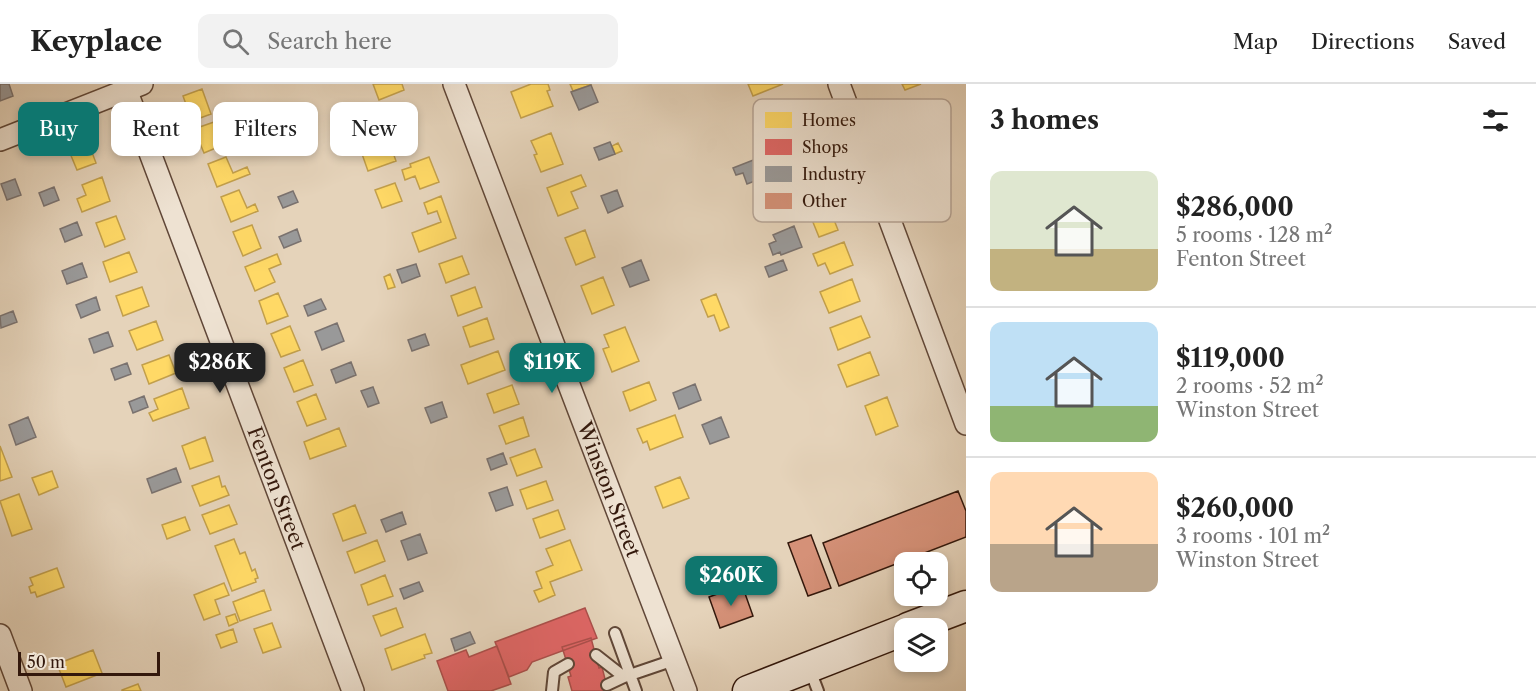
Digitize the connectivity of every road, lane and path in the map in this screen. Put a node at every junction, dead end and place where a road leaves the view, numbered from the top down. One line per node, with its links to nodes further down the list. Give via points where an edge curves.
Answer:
1 (454, 84): 14 (street, Winston Street)
2 (838, 84): 4 (street)
3 (131, 86): 5 (street); 20 (street, Fenton Street)
4 (844, 99)
5 (0, 140)
6 (890, 222): 7 (street)
7 (966, 424)
8 (966, 606): 9 (main road)
9 (935, 618)
10 (615, 633): 16 (lane)
11 (0, 635): 19 (street)
12 (894, 636): 17 (main road)
13 (596, 656): 16 (lane)
14 (674, 660): 16 (lane); 23 (street, Winston Street)
15 (568, 664): 21 (lane, via 554,672)
16 (627, 676): 18 (lane); 22 (lane)
17 (814, 679): 24 (main road)
18 (607, 685)
19 (21, 691)
20 (353, 691)
21 (552, 691)
22 (636, 691)
23 (686, 691)
24 (748, 691)

